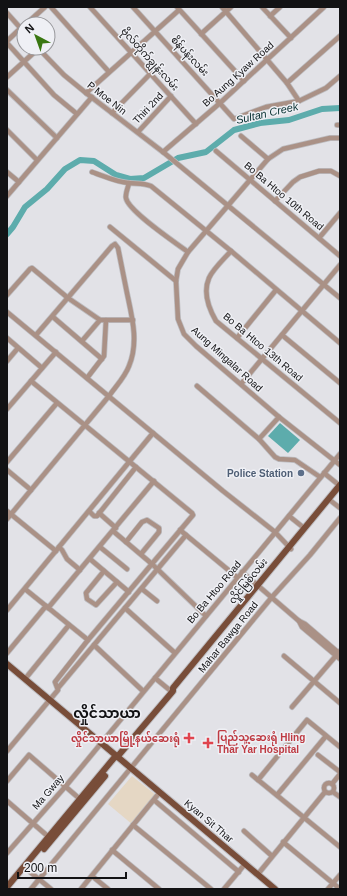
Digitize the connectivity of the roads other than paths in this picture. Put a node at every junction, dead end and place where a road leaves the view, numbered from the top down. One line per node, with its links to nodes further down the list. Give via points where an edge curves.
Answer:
1 (45, 7): 13 (street)
2 (51, 7): 27 (street)
3 (90, 7): 22 (street, ဗိုလ်တိုက်ချွန်းလမ်း)
4 (133, 7): 16 (street, စိန်ပန်းလမ်း)
5 (222, 7): 11 (street)
6 (231, 7): 11 (street)
7 (262, 7): 14 (street)
8 (280, 7): 14 (street)
9 (324, 7): 20 (street, Bo Aung Kyaw Road)
10 (178, 8): 16 (street); 18 (street)
11 (226, 12): 18 (street); 25 (street)
12 (7, 13): 15 (street)
13 (36, 16)
14 (270, 16): 20 (street)
15 (16, 20)
16 (155, 31): 22 (street); 38 (street, စိန်ပန်းလမ်း)
17 (16, 34): 21 (street)
18 (201, 34): 31 (street)
19 (340, 36): 32 (street)
20 (291, 38): 25 (street, Bo Aung Kyaw Road)
21 (7, 42): 26 (street)
22 (131, 52): 27 (street); 28 (street, ဗိုလ်တိုက်ချွန်းလမ်း)
23 (30, 56): 26 (street)
24 (46, 56): 34 (street, P Moe Nin, via 64,75)
25 (267, 60): 31 (street, Bo Aung Kyaw Road); 32 (street)
26 (24, 62): 30 (street); 40 (street, via 54,95)
27 (109, 72): 34 (street)
28 (151, 73): 35 (street, ဗိုလ်တိုက်ချွန်းလမ်း); 39 (street)
29 (340, 76): 37 (street, via 326,88)
30 (7, 77)
31 (244, 81): 38 (street, Bo Aung Kyaw Road)
32 (287, 83): 37 (street)
33 (7, 90): 45 (street)
34 (86, 92): 36 (street, P Moe Nin)
35 (171, 96): 41 (street, ဗိုလ်တိုက်ချွန်းလမ်း); 43 (street, Thiri 2nd)
36 (92, 97): 39 (street, P Moe Nin); 40 (street)
37 (299, 101): 38 (street, စိန်ပန်းလမ်း, via 266,107 234,119)
38 (220, 103): 41 (street, Bo Aung Kyaw Road)
39 (112, 113): 43 (street, P Moe Nin)
40 (77, 114): 45 (street)
41 (196, 124): 48 (street, Bo Aung Kyaw Road)
42 (7, 130): 50 (street)
43 (138, 132): 48 (street, P Moe Nin)
44 (241, 136): 49 (street)
45 (57, 138): 50 (street)
46 (340, 138): 49 (street, Aung Mingalar Road, via 283,149)
47 (216, 151): 54 (street, Bo Ba Htoo 10th Road)
48 (163, 152): 59 (street, P Moe Nin)
49 (268, 159): 54 (street, Aung Mingalar Road)
50 (37, 160): 55 (street)
51 (7, 172): 55 (street)
52 (92, 172): 56 (street)
53 (340, 176): 58 (street, via 331,171 319,171 300,177)
54 (250, 180): 58 (street, Bo Ba Htoo 10th Road); 59 (street, Aung Mingalar Road)
55 (19, 182): 57 (street)
56 (129, 183): 62 (street, via 151,186); 65 (street, via 126,193 129,204)
57 (7, 196)
58 (275, 201): 63 (street, Bo Ba Htoo 10th Road)
59 (228, 206): 62 (street, Aung Mingalar Road); 69 (street)
60 (340, 213): 63 (street)
61 (110, 227): 68 (street)
62 (207, 231): 64 (street); 65 (street, Aung Mingalar Road)
63 (319, 238): 66 (street, Bo Ba Htoo 10th Road)
64 (231, 251): 70 (street); 83 (street, Bo Ba Htoo 13th Road, via 208,280 207,296 210,312 216,321)
65 (188, 252): 68 (street, Aung Mingalar Road, via 178,269)
66 (340, 256)
67 (340, 265): 69 (street)
68 (176, 281): 95 (street, Aung Mingalar Road, via 178,319 184,334)
69 (324, 284): 73 (street); 74 (street)
70 (276, 290): 74 (street); 83 (street)
71 (7, 295): 72 (street, via 32,268)
72 (68, 298): 76 (street); 77 (street); 79 (street, via 115,244)
73 (340, 298)
74 (301, 312): 81 (street); 85 (street)
75 (8, 315): 80 (street)
76 (53, 317): 80 (street); 84 (street)
77 (100, 320): 78 (street); 84 (street)
78 (106, 320): 79 (street); 88 (street)
79 (133, 320): 97 (street, via 133,352 130,365)
80 (36, 335): 87 (street)
81 (282, 335): 89 (street); 94 (street)
82 (7, 338): 86 (street)
83 (237, 338): 89 (street, Bo Ba Htoo 13th Road)
84 (82, 342): 88 (street)
85 (340, 343)
86 (18, 348): 90 (street); 91 (street)
87 (56, 352): 91 (street); 92 (street)
88 (102, 358): 92 (street)
89 (262, 359): 95 (street); 101 (street, Bo Ba Htoo 13th Road)
90 (7, 361)
91 (42, 368): 93 (street)
92 (87, 378): 97 (street)
93 (30, 381): 98 (street); 99 (street)
94 (340, 383)
95 (241, 384): 100 (street, Aung Mingalar Road)
96 (197, 386): 104 (street)
97 (109, 396): 102 (street); 103 (street)
98 (57, 403): 102 (street); 107 (street)
99 (7, 409)
100 (279, 417): 104 (street); 106 (street, Aung Mingalar Road)
101 (340, 423)
102 (84, 426): 108 (street); 116 (street)
103 (153, 433): 108 (street); 128 (street)
104 (260, 440): 113 (street, via 275,457 295,460)
105 (340, 454): 106 (street, Bo Ba Htoo Road)
106 (334, 461): 109 (street, Aung Mingalar Road); 112 (street, Bo Ba Htoo Road)
107 (7, 462)
108 (130, 462): 110 (street); 119 (street)
109 (340, 465)
110 (136, 467): 114 (street); 121 (street)
111 (7, 470): 116 (street)
112 (324, 473): 113 (street, Bo Ba Htoo Road); 115 (street)
113 (320, 477): 122 (street, Bo Ba Htoo Road)
114 (154, 481): 126 (street); 127 (street, via 192,513)
115 (340, 487): 117 (main road, လှိုင်မြစ်လမ်း); 125 (main road, လှိုင်မြစ်လမ်း)
116 (31, 490): 120 (street)
117 (331, 501): 118 (street); 132 (main road, လှိုင်မြစ်လမ်း)
118 (340, 508)
119 (88, 511): 121 (street, via 95,516); 133 (street)
120 (9, 513): 124 (street); 133 (street)
121 (99, 513): 126 (street)
122 (289, 516): 125 (street); 128 (street, Bo Ba Htoo Road)
123 (340, 518): 148 (street, Mahar Bawga Road)
124 (7, 519)
125 (304, 528): 132 (main road, လှိုင်မြစ်လမ်း)
126 (115, 530): 130 (street); 131 (street)
127 (180, 530): 129 (street); 136 (street)
128 (276, 532): 132 (street); 141 (street, Bo Ba Htoo Road)
129 (186, 535): 139 (street); 142 (street)
130 (126, 542): 134 (street); 134 (street, via 142,522 147,520 158,528 159,532)
131 (100, 547): 135 (street); 137 (street)
132 (290, 548): 144 (main road, လှိုင်မြစ်လမ်း)
133 (57, 549): 138 (street, via 62,550 67,559); 145 (street)
134 (141, 554): 136 (street)
135 (90, 559): 138 (street); 140 (street)
136 (152, 564): 139 (street); 147 (street)
137 (127, 569)
138 (80, 570): 150 (street)
139 (158, 570): 146 (street); 153 (street)
140 (104, 571): 143 (street); 143 (street, via 86,593 87,599 96,605)
141 (242, 572): 142 (street, Bo Ba Htoo Road); 144 (street)
142 (238, 578): 153 (street, Bo Ba Htoo Road)
143 (117, 582): 147 (street)
144 (259, 586): 148 (street); 166 (main road, လှိုင်မြစ်လမ်း)
145 (25, 589): 150 (street); 152 (street)
146 (142, 589): 149 (street); 151 (street)
147 (129, 592): 155 (street)
148 (272, 597): 159 (street, via 299,621 302,627); 177 (street, Mahar Bawga Road)
149 (157, 602)
150 (47, 607): 154 (street); 157 (street)
151 (125, 608): 156 (street); 158 (street)
152 (7, 610)
153 (206, 616): 158 (street, Bo Ba Htoo Road)
154 (69, 625): 155 (street); 163 (street)
155 (88, 640): 165 (street, via 55,682)
156 (94, 645): 165 (street); 167 (street)
157 (7, 653)
158 (175, 653): 162 (street, Bo Ba Htoo Road)
159 (339, 654): 164 (street)
160 (284, 656): 164 (street)
161 (7, 664): 163 (main road, Kyan Sit Thar)
162 (154, 678): 166 (street); 167 (street, Bo Ba Htoo Road)
163 (25, 679): 168 (main road, Kyan Sit Thar)
164 (314, 681): 169 (street); 170 (street)
165 (58, 688): 168 (street)
166 (173, 691): 176 (main road, လှိုင်မြစ်လမ်း)
167 (143, 692): 172 (street, Bo Ba Htoo Road)
168 (50, 700): 172 (main road, Kyan Sit Thar); 174 (street)
169 (340, 703)
170 (292, 707)
171 (326, 736): 173 (street); 180 (street, via 307,720); 187 (street)
172 (101, 743): 176 (main road, Kyan Sit Thar); 183 (street, Ma Gway)
173 (340, 747)
174 (7, 751)
175 (318, 755): 178 (street)
176 (118, 756): 177 (main road, Kyan Sit Thar); 189 (main road, လှိုင်မြစ်လမ်း)
177 (131, 768): 184 (main road, Kyan Sit Thar); 208 (street, Mahar Bawga Road)
178 (340, 773): 182 (street)
179 (252, 775): 180 (street)
180 (258, 780): 187 (street)
181 (7, 781): 183 (street, via 29,756)
182 (332, 784): 185 (street, via 325,785); 186 (street)
183 (65, 787): 189 (street); 193 (street, Ma Gway)
184 (160, 792): 190 (street); 202 (main road, Kyan Sit Thar)
185 (325, 792): 186 (street); 192 (street)
186 (333, 792): 188 (street)
187 (277, 795): 192 (street)
188 (340, 797)
189 (82, 800): 196 (main road, လှိုင်မြစ်လမ်း)
190 (154, 800): 194 (street); 204 (street)
191 (7, 801): 193 (street)
192 (304, 817): 197 (street); 198 (street)
193 (32, 823): 196 (street); 200 (street, Ma Gway)
194 (133, 825): 199 (street); 217 (street)
195 (244, 831): 201 (street)
196 (51, 838): 203 (main road, လှိုင်မြစ်လမ်း)
197 (283, 842): 201 (street); 209 (street)
198 (340, 847)
199 (112, 850): 207 (street); 216 (street)
200 (7, 853)
201 (272, 856): 205 (street)
202 (245, 864): 204 (street); 205 (main road, Kyan Sit Thar)
203 (26, 868): 208 (street); 210 (main road, လှိုင်မြစ်လမ်း); 211 (main road, လှိုင်မြစ်လမ်း)
204 (239, 872): 218 (street)
205 (258, 874): 219 (main road, Kyan Sit Thar)
206 (340, 875): 209 (street)
207 (92, 876): 214 (street); 215 (street)
208 (39, 879): 212 (street, Mahar Bawga Road); 213 (street)
209 (333, 883): 220 (street); 221 (street)
210 (7, 887)
211 (10, 889)
212 (31, 889)
213 (51, 889)
214 (81, 889)
215 (108, 889)
216 (159, 889)
217 (211, 889)
218 (224, 889)
219 (275, 889)
220 (328, 889)
221 (340, 889)

